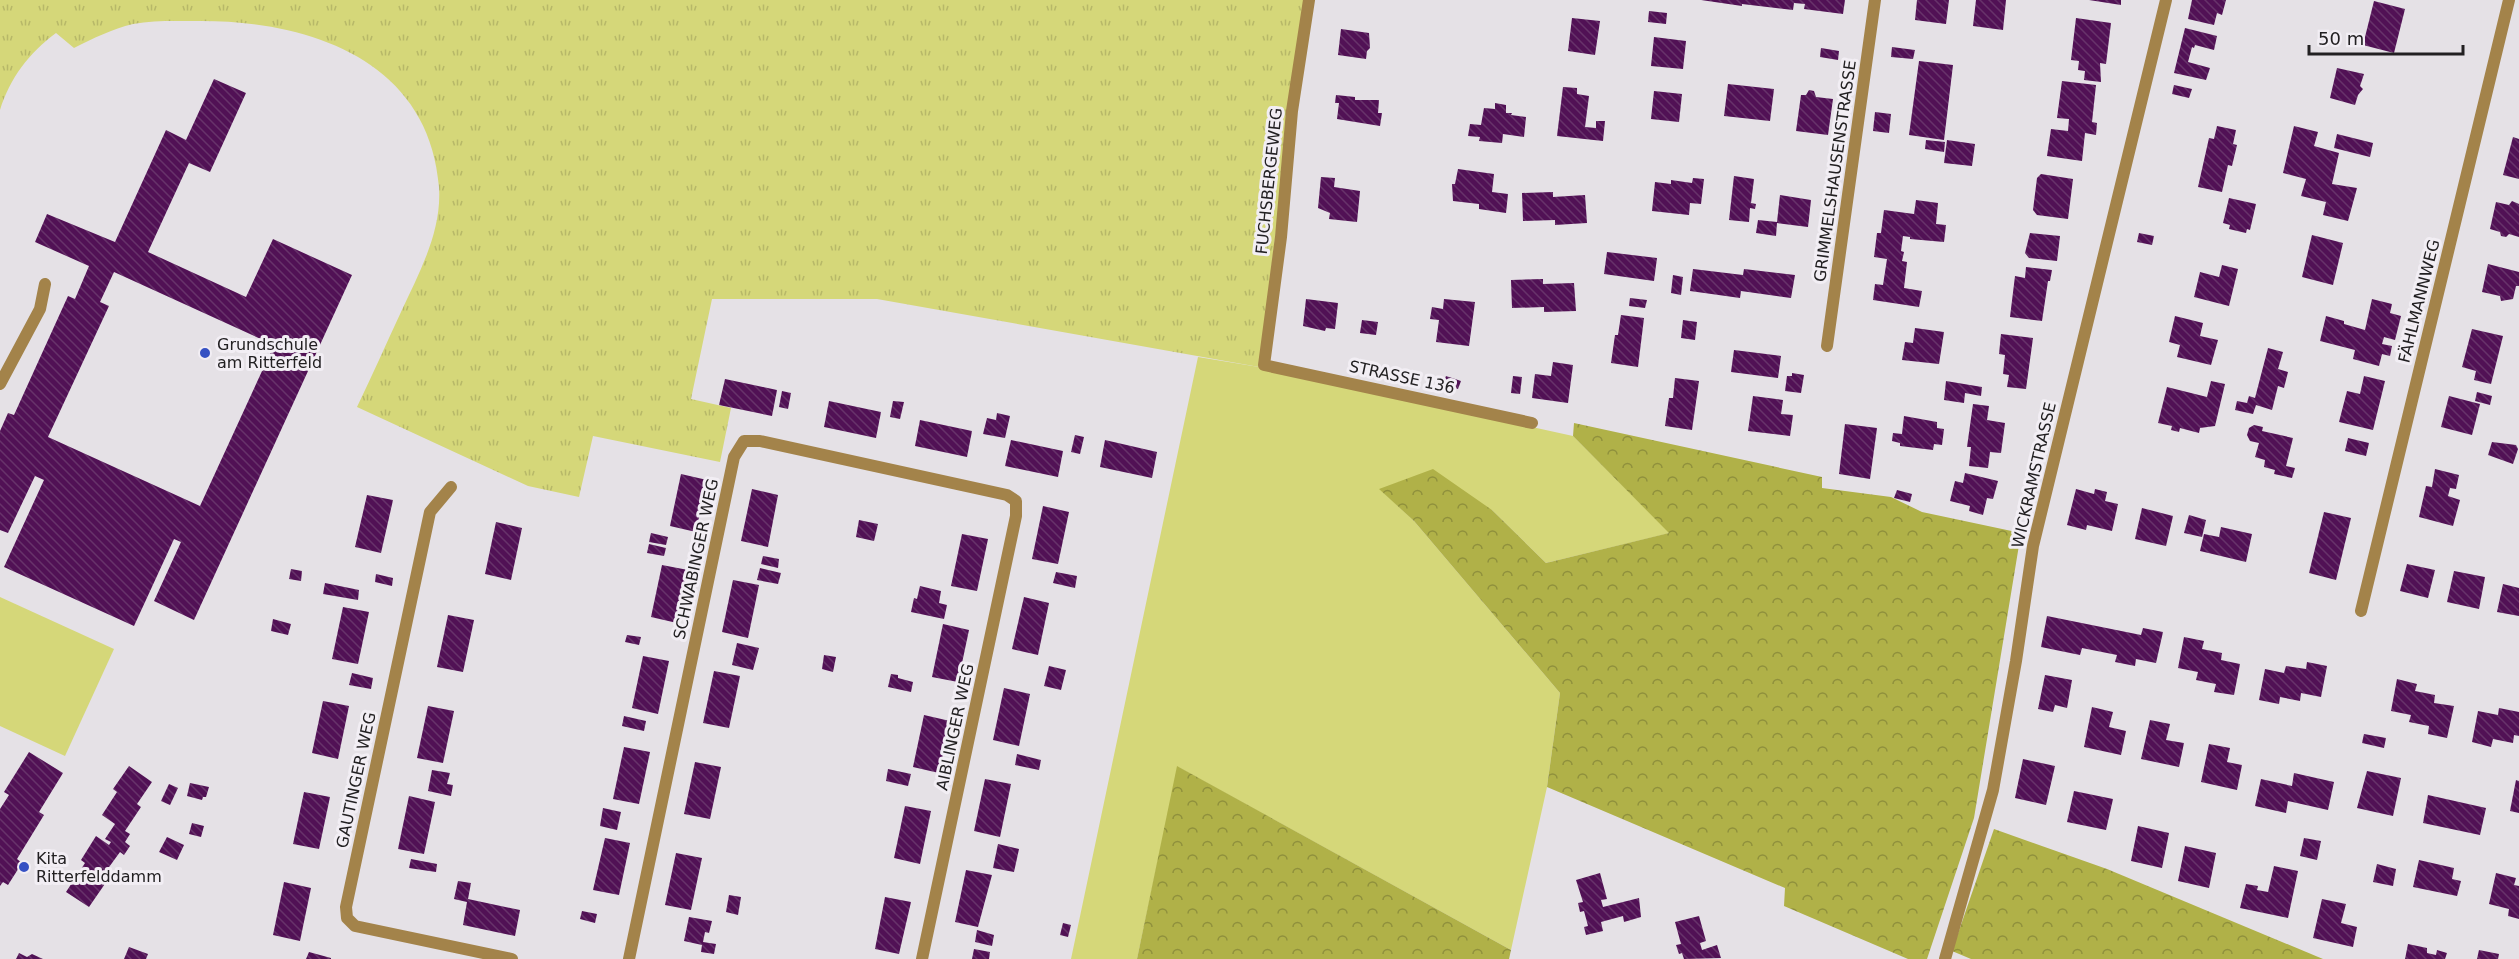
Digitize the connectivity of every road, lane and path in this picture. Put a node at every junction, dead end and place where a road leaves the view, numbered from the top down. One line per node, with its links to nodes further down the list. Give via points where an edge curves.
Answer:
1 (1309, 0): 7 (street, FUCHSBERGEWEG, via 1292,111)
2 (1875, 0): 6 (street, GRIMMELSHAUSENSTRASSE)
3 (2166, 0): 16 (street, WICKRAMSTRASSE, via 2033,546 1993,790)
4 (2510, 0): 12 (street, FÄHLMANNWEG)
5 (45, 284): 8 (street, via 40,309)
6 (1827, 346)
7 (1264, 365): 9 (street, STRASSE 136)
8 (0, 384)
9 (1532, 423)
10 (451, 487): 13 (street, GAUTINGER WEG, via 430,512 346,907 347,918 355,926)
11 (1016, 501): 14 (street, SCHWABINGER WEG, via 1006,495 794,448 744,441 734,457); 15 (street, AIBLINGER WEG, via 1014,527)
12 (2361, 611)
13 (512, 959)
14 (629, 959)
15 (922, 959)
16 (1945, 959)

